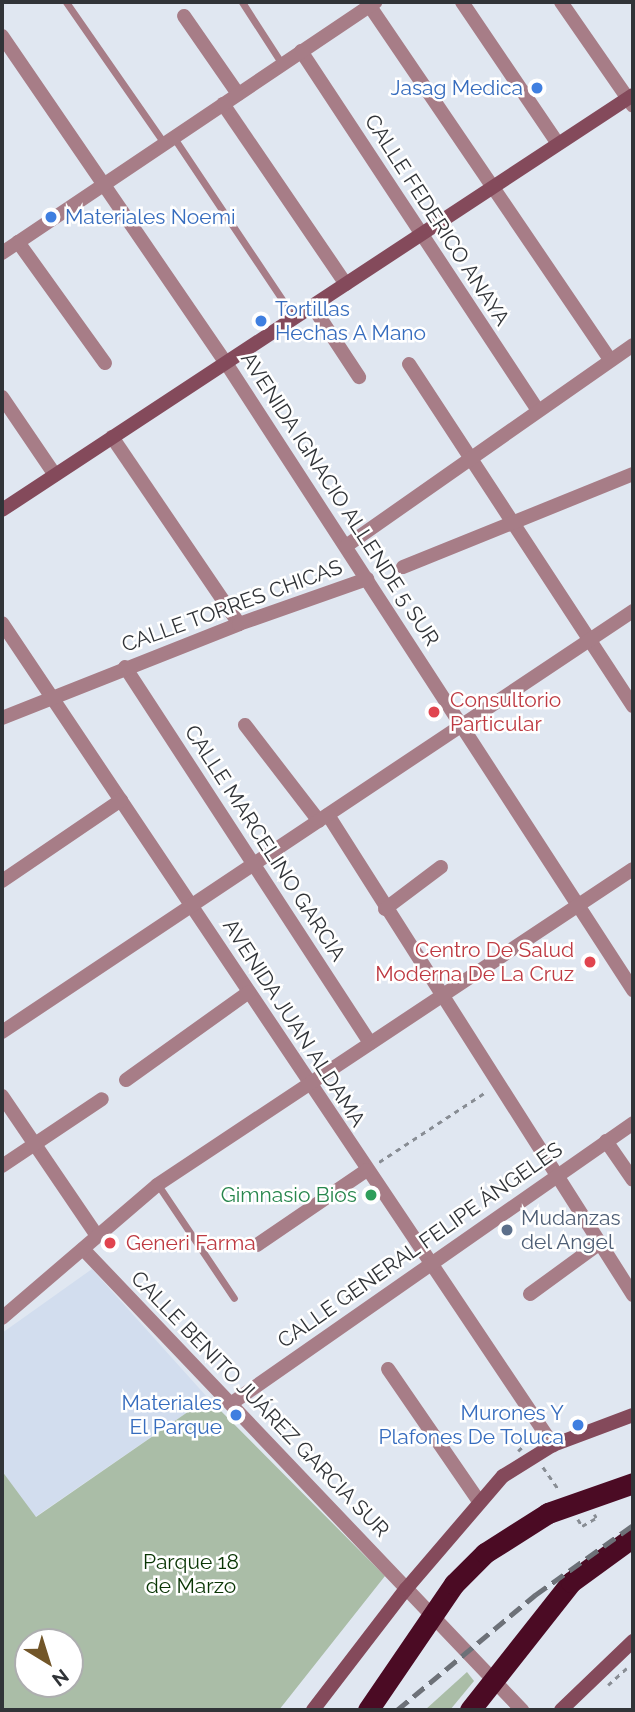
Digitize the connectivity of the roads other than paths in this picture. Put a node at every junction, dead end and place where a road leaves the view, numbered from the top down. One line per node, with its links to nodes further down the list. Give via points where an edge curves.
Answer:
1 (66, 2): 13 (lane)
2 (242, 2): 9 (lane)
3 (462, 2): 14 (street)
4 (561, 2): 11 (street)
5 (370, 3): 8 (street); 16 (street)
6 (184, 16): 10 (street)
7 (2, 36): 15 (street, AVENIDA IGNACIO ALLENDE 5 SUR)
8 (301, 51): 9 (street); 17 (street, CALLE FEDERICO ANAYA)
9 (282, 64): 10 (street)
10 (237, 94): 12 (street)
11 (632, 100): 14 (street)
12 (223, 104): 13 (street); 20 (street)
13 (169, 140): 15 (street); 22 (lane)
14 (558, 144): 16 (street)
15 (104, 184): 18 (street); 26 (street, AVENIDA IGNACIO ALLENDE 5 SUR)
16 (493, 187): 17 (street); 24 (street)
17 (420, 235): 20 (street); 30 (street, CALLE FEDERICO ANAYA)
18 (18, 242): 19 (street); 25 (street)
19 (2, 253)
20 (346, 284): 21 (street)
21 (313, 307): 22 (street); 28 (street)
22 (295, 319): 26 (street)
23 (633, 345): 24 (street)
24 (610, 360): 30 (street)
25 (105, 363)
26 (226, 363): 31 (street); 37 (street, AVENIDA IGNACIO ALLENDE 5 SUR)
27 (409, 365): 32 (street)
28 (359, 377)
29 (2, 397): 34 (street)
30 (538, 410): 32 (street)
31 (111, 438): 34 (street); 42 (street)
32 (471, 458): 36 (street); 37 (street)
33 (633, 474): 36 (street)
34 (55, 475): 35 (street)
35 (2, 510)
36 (515, 522): 38 (street); 43 (street)
37 (346, 546): 39 (street, AVENIDA IGNACIO ALLENDE 5 SUR)
38 (403, 566)
39 (367, 579): 42 (street, CALLE TORRES CHICAS); 49 (street, AVENIDA IGNACIO ALLENDE 5 SUR)
40 (633, 611): 43 (street)
41 (2, 623): 45 (street, AVENIDA JUAN ALDAMA)
42 (239, 624): 44 (street, CALLE TORRES CHICAS)
43 (590, 640): 46 (street); 49 (street)
44 (125, 667): 45 (street, CALLE TORRES CHICAS); 52 (street, CALLE MARCELINO GARCIA)
45 (52, 696): 47 (street, CALLE TORRES CHICAS); 50 (street, AVENIDA JUAN ALDAMA)
46 (633, 706)
47 (2, 718)
48 (245, 724): 51 (street)
49 (463, 727): 51 (street); 57 (street, AVENIDA IGNACIO ALLENDE 5 SUR)
50 (121, 800): 55 (street); 56 (street, AVENIDA JUAN ALDAMA)
51 (323, 818): 52 (street); 58 (street)
52 (254, 863): 56 (street); 63 (street, CALLE MARCELINO GARCIA)
53 (442, 867): 58 (street)
54 (633, 869): 57 (street)
55 (2, 881)
56 (192, 905): 60 (street, AVENIDA JUAN ALDAMA); 62 (street)
57 (579, 906): 59 (street, AVENIDA IGNACIO ALLENDE 5 SUR); 61 (street)
58 (385, 909): 61 (street)
59 (633, 990)
60 (249, 992): 64 (street); 65 (street, AVENIDA JUAN ALDAMA)
61 (443, 996): 63 (street); 73 (street)
62 (2, 1032)
63 (370, 1042): 65 (street)
64 (125, 1080)
65 (308, 1082): 72 (street, AVENIDA JUAN ALDAMA); 75 (street)
66 (2, 1096): 70 (street)
67 (102, 1099): 70 (street)
68 (633, 1123): 69 (street, CALLE GENERAL FELIPE ÁNGELES)
69 (606, 1141): 73 (street, CALLE GENERAL FELIPE ÁNGELES); 74 (street)
70 (34, 1144): 71 (street); 76 (street)
71 (2, 1166)
72 (367, 1170): 78 (street); 80 (street, AVENIDA JUAN ALDAMA)
73 (556, 1175): 77 (street); 80 (street, CALLE GENERAL FELIPE ÁNGELES)
74 (633, 1180)
75 (157, 1185): 76 (street); 83 (lane)
76 (97, 1236): 79 (street)
77 (600, 1243): 81 (street); 82 (street)
78 (257, 1245)
79 (83, 1249): 84 (street); 86 (street, CALLE BENITO JUÁREZ GARCIA SUR)
80 (431, 1264): 86 (street, CALLE GENERAL FELIPE ÁNGELES); 88 (street, AVENIDA JUAN ALDAMA)
81 (530, 1294)
82 (633, 1295)
83 (234, 1298)
84 (2, 1318)
85 (388, 1369): 90 (street)
86 (232, 1403): 92 (street, CALLE BENITO JUÁREZ GARCIA SUR)
87 (633, 1415): 88 (street)
88 (553, 1445): 90 (street, via 522,1462)
89 (633, 1483): 93 (highway, via 548,1513 503,1539 468,1568)
90 (478, 1500): 92 (street)
91 (633, 1537): 95 (highway, via 571,1583)
92 (405, 1589): 93 (street, CALLE BENITO JUÁREZ GARCIA SUR); 96 (street)
93 (432, 1617): 95 (street, CALLE BENITO JUÁREZ GARCIA SUR); 97 (highway)
94 (633, 1641): 100 (street)
95 (494, 1680): 98 (highway); 99 (street, CALLE BENITO JUÁREZ GARCIA SUR)
96 (313, 1710)
97 (368, 1710)
98 (470, 1710)
99 (522, 1710)
100 (561, 1710)

